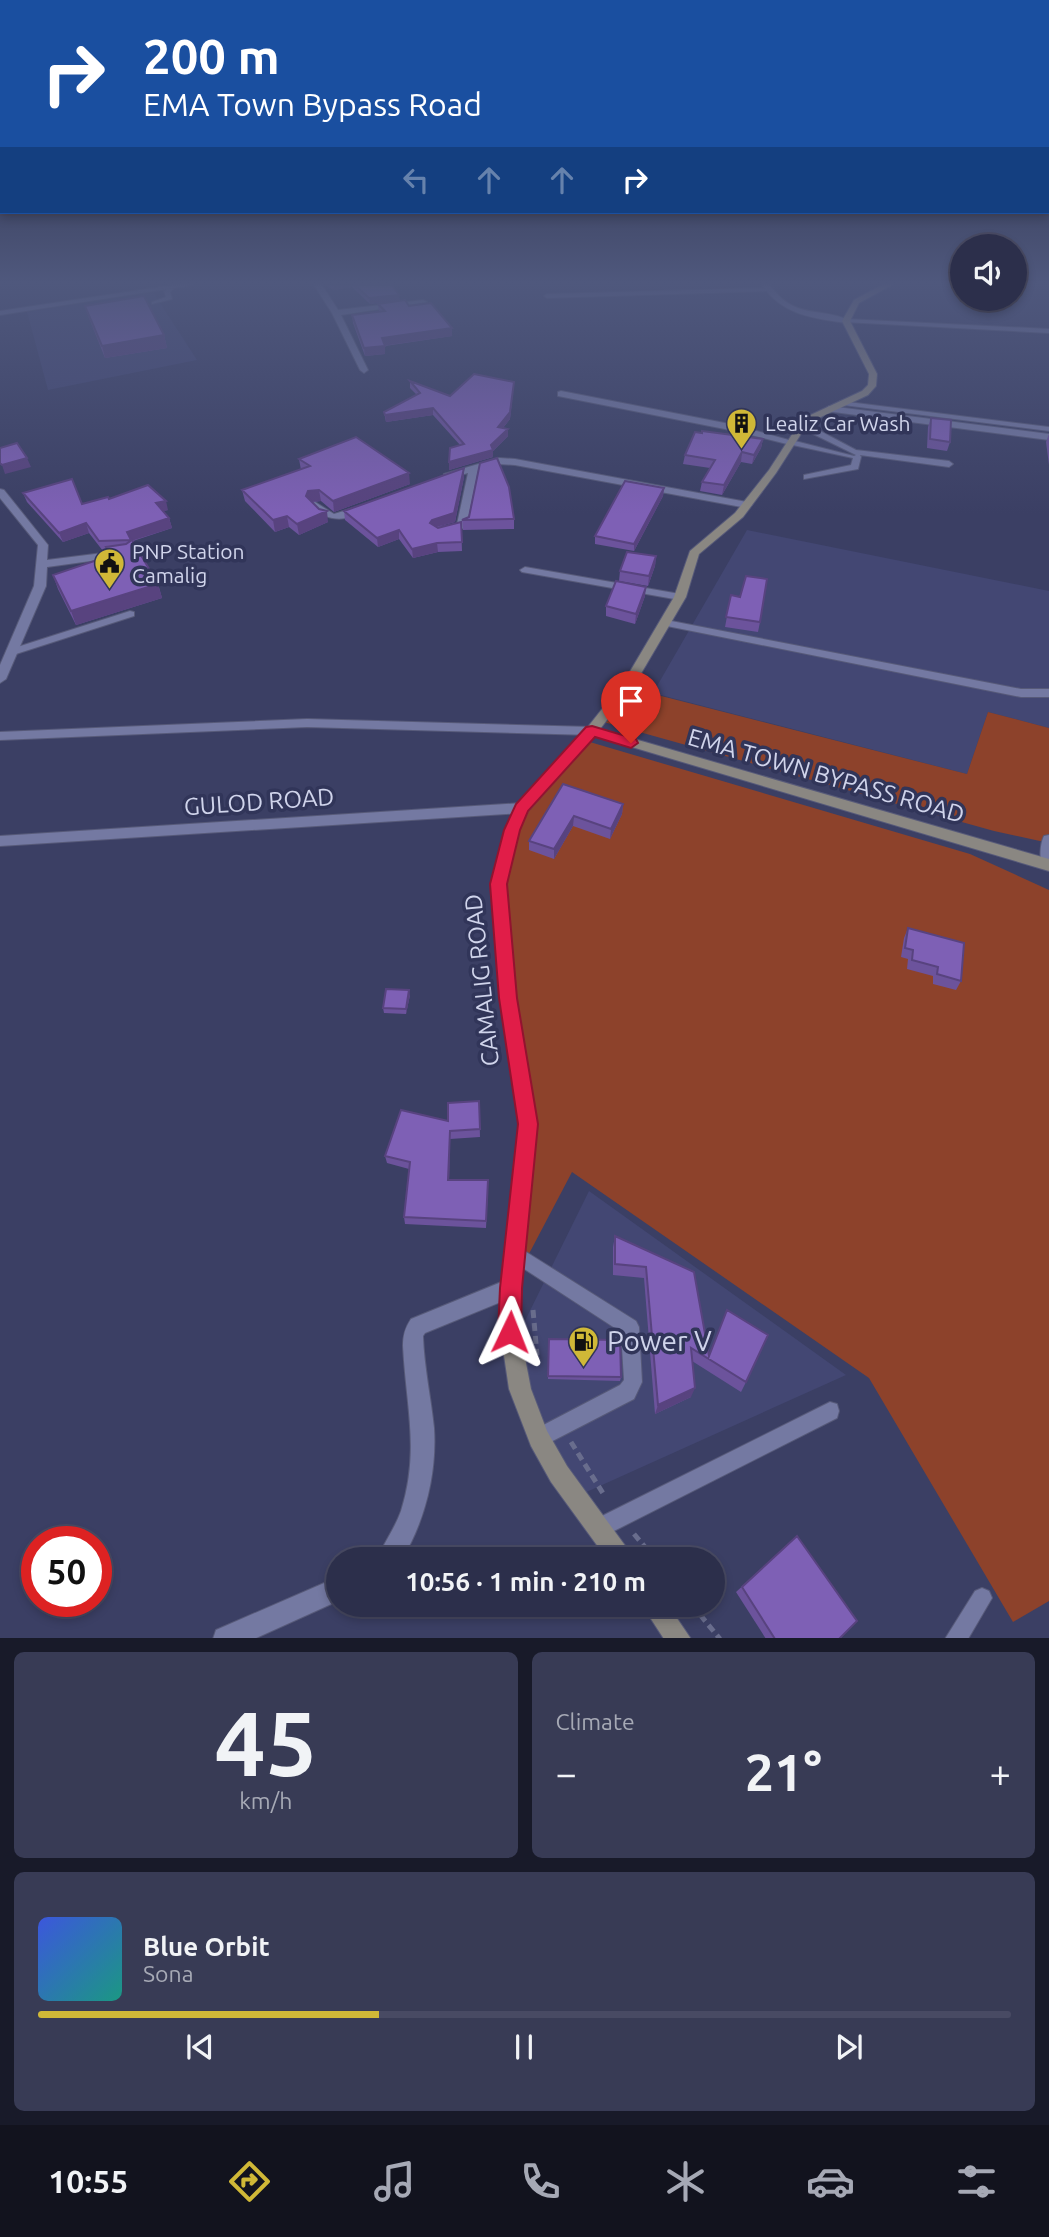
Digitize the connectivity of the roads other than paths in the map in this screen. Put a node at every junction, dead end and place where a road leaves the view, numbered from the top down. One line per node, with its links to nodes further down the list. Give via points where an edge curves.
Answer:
1 (360, 361): 3 (street)
2 (865, 361): 5 (main road, CAMALIG ROAD, via 874,381 865,393)
3 (364, 370)
4 (561, 394): 10 (street)
5 (843, 403): 6 (main road, CAMALIG ROAD); 8 (lane)
6 (829, 409): 7 (main road, CAMALIG ROAD); 9 (street)
7 (802, 425): 10 (main road, CAMALIG ROAD); 12 (lane, via 854,452)
8 (1049, 429)
9 (1049, 437)
10 (791, 443): 11 (lane); 20 (main road, CAMALIG ROAD)
11 (857, 457): 14 (lane); 15 (lane, via 855,467)
12 (949, 464)
13 (474, 468): 16 (street); 20 (street, via 514,462); 21 (street, via 462,526)
14 (926, 469)
15 (807, 477)
16 (438, 479)
17 (0, 492): 23 (street, via 43,545)
18 (379, 502): 19 (street, via 334,518)
19 (315, 505)
20 (747, 506): 25 (main road, CAMALIG ROAD, via 694,553)
21 (438, 531)
22 (130, 553): 23 (street)
23 (42, 564): 28 (street, via 40,586)
24 (525, 570): 25 (lane)
25 (680, 597): 27 (main road, CAMALIG ROAD)
26 (130, 614): 28 (lane)
27 (666, 622): 30 (lane, via 1020,693); 31 (main road, CAMALIG ROAD, via 630,682)
28 (12, 652): 29 (street)
29 (0, 678)
30 (1049, 693)
31 (592, 731): 32 (street, via 307,723); 33 (main road, CAMALIG ROAD); 36 (main road, EMA TOWN BYPASS ROAD)
32 (0, 736)
33 (522, 808): 35 (street, GULOD ROAD); 37 (main road, CAMALIG ROAD, via 498,884 508,998 528,1124)
34 (1049, 840): 36 (street)
35 (0, 841)
36 (1048, 865)
37 (514, 1253): 38 (main road, CAMALIG ROAD); 40 (lane, via 630,1327 634,1381 627,1392)
38 (511, 1288): 40 (main road, CAMALIG ROAD, via 514,1362); 42 (street, via 418,1326 412,1334 423,1433 415,1502)
39 (830, 1411): 41 (lane)
40 (539, 1438): 41 (main road, CAMALIG ROAD)
41 (599, 1528): 43 (main road, CAMALIG ROAD)
42 (397, 1547)
43 (612, 1547)
44 (326, 1594): 47 (street)
45 (982, 1598): 49 (lane)
46 (663, 1617): 48 (main road)
47 (227, 1638)
48 (678, 1638)
49 (956, 1638)

